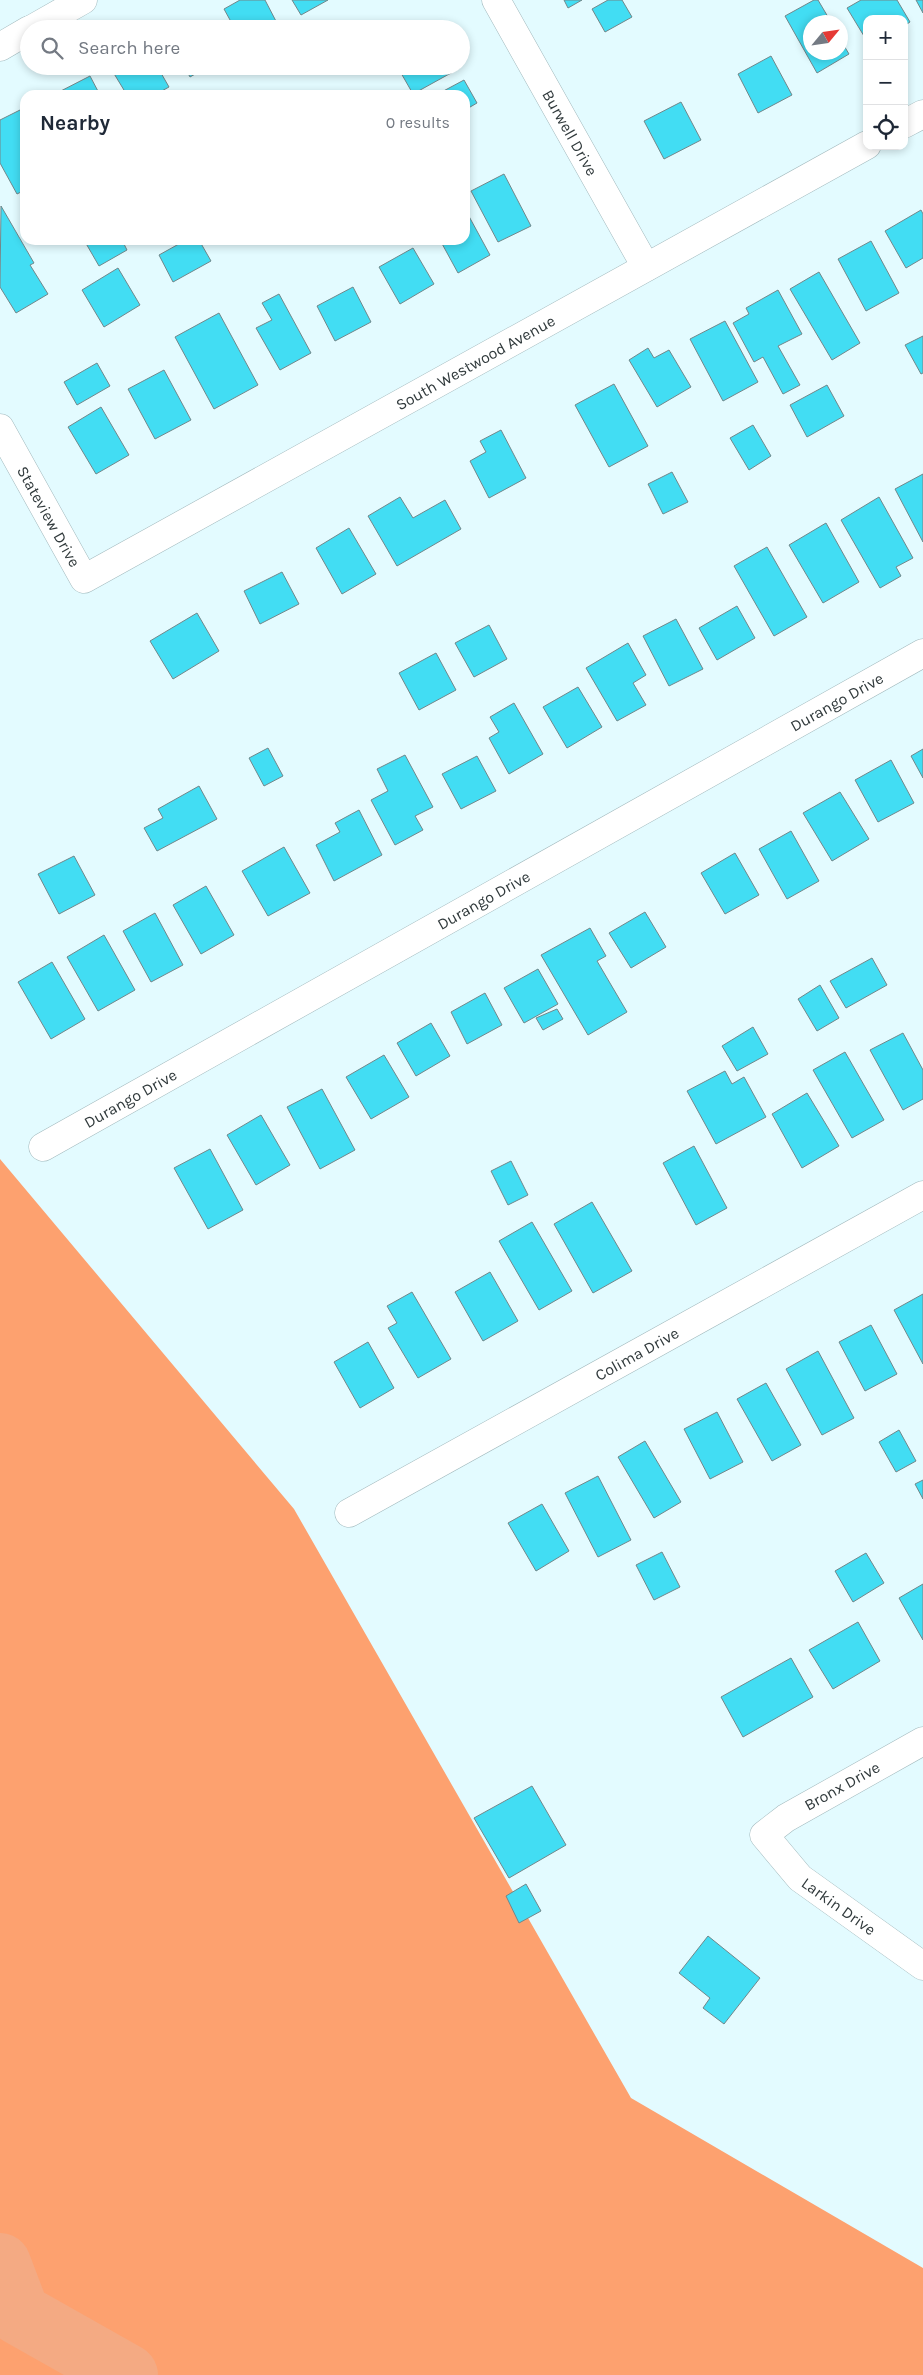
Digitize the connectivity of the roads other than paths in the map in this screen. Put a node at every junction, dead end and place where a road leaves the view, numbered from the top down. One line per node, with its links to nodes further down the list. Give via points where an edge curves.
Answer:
1 (83, 0): 3 (street)
2 (496, 0): 9 (street, Burwell Drive)
3 (48, 20)
4 (20, 36): 5 (street)
5 (0, 47)
6 (923, 114): 7 (street)
7 (908, 122)
8 (863, 147): 9 (street, South Westwood Avenue)
9 (646, 267): 11 (street, South Westwood Avenue)
10 (0, 428): 11 (street, Stateview Drive)
11 (84, 579)
12 (923, 653): 13 (street, Durango Drive)
13 (43, 1147)
14 (923, 1195): 15 (street, Colima Drive)
15 (350, 1513)
16 (923, 1741): 17 (street, Bronx Drive, via 786,1818)
17 (764, 1835): 18 (street, Larkin Drive, via 800,1878)
18 (923, 1966)

